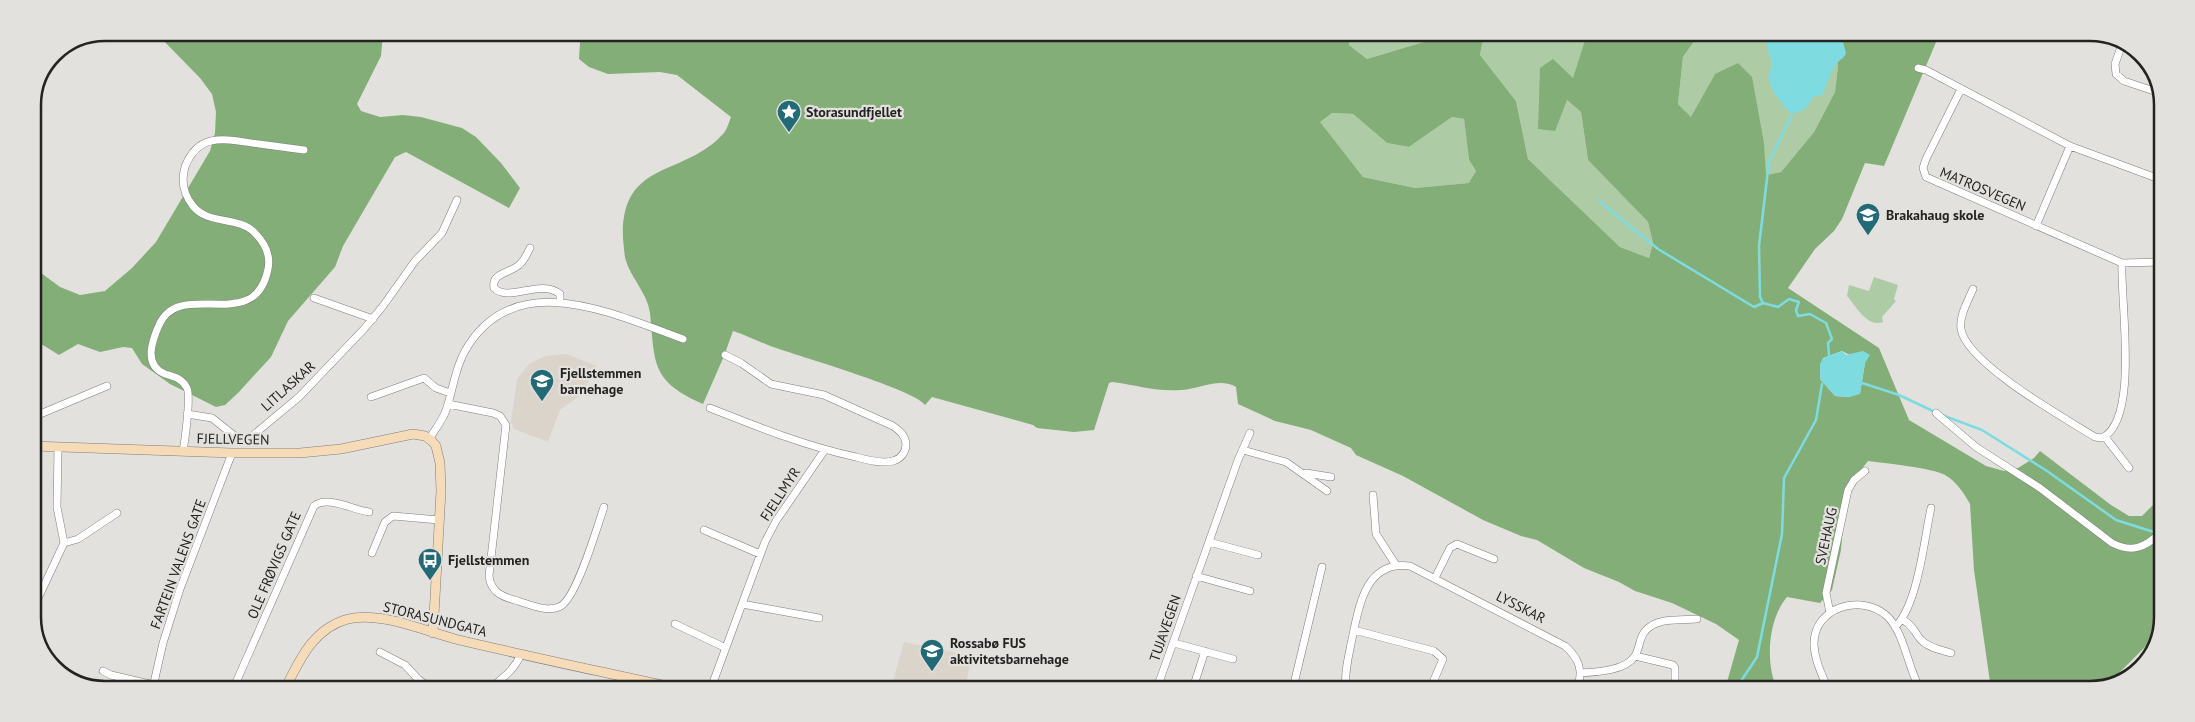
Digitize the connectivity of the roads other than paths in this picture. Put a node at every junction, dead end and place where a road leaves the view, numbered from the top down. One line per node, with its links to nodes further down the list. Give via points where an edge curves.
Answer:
1 (2120, 49): 4 (street, via 2115,64 2116,74 2124,81)
2 (1918, 68): 3 (street)
3 (1961, 89): 5 (street); 9 (street, MATROSVEGEN, via 1926,159 1923,173 1930,180)
4 (2152, 90)
5 (2070, 146): 7 (street); 9 (street, MATROSVEGEN)
6 (304, 150): 26 (street, via 218,139 201,146 186,165 183,183 192,206 208,217 252,230 266,250 269,264 262,284 249,299 227,305 180,304 169,310 159,324 151,359 161,371 180,379 186,386 189,396)
7 (2154, 177)
8 (457, 200): 16 (street, LITLASKAR, via 442,233 415,262)
9 (2036, 226): 12 (street, MATROSVEGEN)
10 (530, 248): 15 (street, via 520,265 497,277 494,288 505,293 549,288 560,294)
11 (2154, 262): 12 (street, MATROSVEGEN)
12 (2122, 263): 28 (street, via 2126,370 2119,414)
13 (1973, 289): 28 (street, via 1961,319 1963,337 1969,346 2016,388 2095,437)
14 (314, 298): 16 (street)
15 (560, 302): 17 (street, via 596,308); 20 (street, via 517,307 483,328 465,351)
16 (373, 319): 26 (street, LITLASKAR, via 298,397 251,437 233,436 212,418)
17 (682, 339)
18 (725, 355): 34 (street, via 771,384 824,395 893,426 902,432 906,440 906,449 895,461 884,462)
19 (107, 386): 25 (street)
20 (450, 393): 21 (street, via 441,391 424,378); 22 (street)
21 (371, 397)
22 (448, 404): 29 (street); 42 (street, via 493,412 506,425 489,576 491,586 498,594 545,609 565,604 576,586)
23 (710, 408): 34 (street)
24 (1936, 413): 48 (street, via 1970,443 2040,488 2112,543 2122,548 2138,548)
25 (41, 414)
26 (187, 414): 33 (street)
27 (1250, 433): 32 (street, TUJAVEGEN)
28 (2106, 437): 36 (street)
29 (429, 439): 35 (main road, FJELLVEGEN, via 413,434 341,449); 46 (main road, via 436,446 440,463)
30 (41, 447): 31 (main road, FJELLVEGEN)
31 (58, 448): 33 (main road, FJELLVEGEN); 50 (street, via 57,507)
32 (1242, 450): 38 (street, via 1281,460); 49 (street, TUJAVEGEN)
33 (183, 451): 35 (main road, FJELLVEGEN)
34 (824, 451): 52 (street, FJELLMYR, via 776,521)
35 (232, 453): 83 (street, FARTEIN VALENS GATE, via 180,589)
36 (2129, 468)
37 (1866, 470): 62 (street, SVEHAUG, via 1848,490 1826,593)
38 (1304, 473): 39 (street); 40 (street)
39 (1331, 477)
40 (1327, 491)
41 (1373, 495): 55 (street, via 1376,534)
42 (604, 507)
43 (1931, 508): 65 (street, via 1911,601)
44 (369, 512): 84 (street, OLE FRØVIGS GATE, via 325,502 314,506)
45 (117, 513): 50 (street, via 78,539)
46 (439, 520): 51 (street, via 393,516 384,522); 69 (main road)
47 (704, 530): 52 (street)
48 (2154, 538)
49 (1209, 542): 53 (street); 57 (street, TUJAVEGEN)
50 (64, 544): 60 (street)
51 (372, 553)
52 (760, 554): 61 (street, FJELLMYR)
53 (1258, 555)
54 (1494, 560): 58 (street, via 1457,544 1450,548)
55 (1396, 565): 58 (street, LYSSKAR, via 1410,566); 68 (street, via 1380,573 1366,589)
56 (1322, 567): 92 (street)
57 (1196, 576): 59 (street); 70 (street, TUJAVEGEN)
58 (1434, 578): 79 (street, LYSSKAR, via 1557,640 1572,651)
59 (1250, 591)
60 (41, 592)
61 (742, 604): 63 (street); 71 (street, FJELLMYR)
62 (1830, 612): 67 (street, via 1843,605 1870,606); 95 (street, via 1820,623 1814,644)
63 (819, 618)
64 (1697, 619): 76 (street, via 1651,625 1643,634)
65 (1903, 620): 67 (street); 74 (street, via 1910,623 1921,640)
66 (675, 624): 71 (street)
67 (1895, 627): 96 (street)
68 (1354, 630): 80 (street, via 1434,651 1443,659); 93 (street)
69 (433, 633): 75 (main road, STORASUNDGATA); 85 (main road, STORASUNDGATA, via 379,619 348,619 334,624 307,647)
70 (1174, 642): 72 (street); 90 (street, TUJAVEGEN)
71 (726, 648): 89 (street, FJELLMYR)
72 (1205, 651): 77 (street); 91 (street)
73 (380, 652): 86 (street, via 405,665)
74 (1951, 653)
75 (521, 654): 87 (street, via 517,664); 88 (main road, STORASUNDGATA)
76 (1634, 656): 79 (street, via 1611,669); 81 (street, via 1673,665)
77 (1233, 659)
78 (102, 671): 82 (street, FARTEIN VALENS GATE)
79 (1581, 673): 94 (street)
80 (1434, 680)
81 (1676, 680)
82 (132, 681)
83 (155, 681)
84 (237, 681)
85 (289, 681)
86 (421, 681)
87 (500, 681)
88 (643, 681)
89 (714, 681)
90 (1160, 681)
91 (1195, 681)
92 (1295, 681)
93 (1346, 681)
94 (1579, 681)
95 (1825, 681)
96 (1917, 681)

